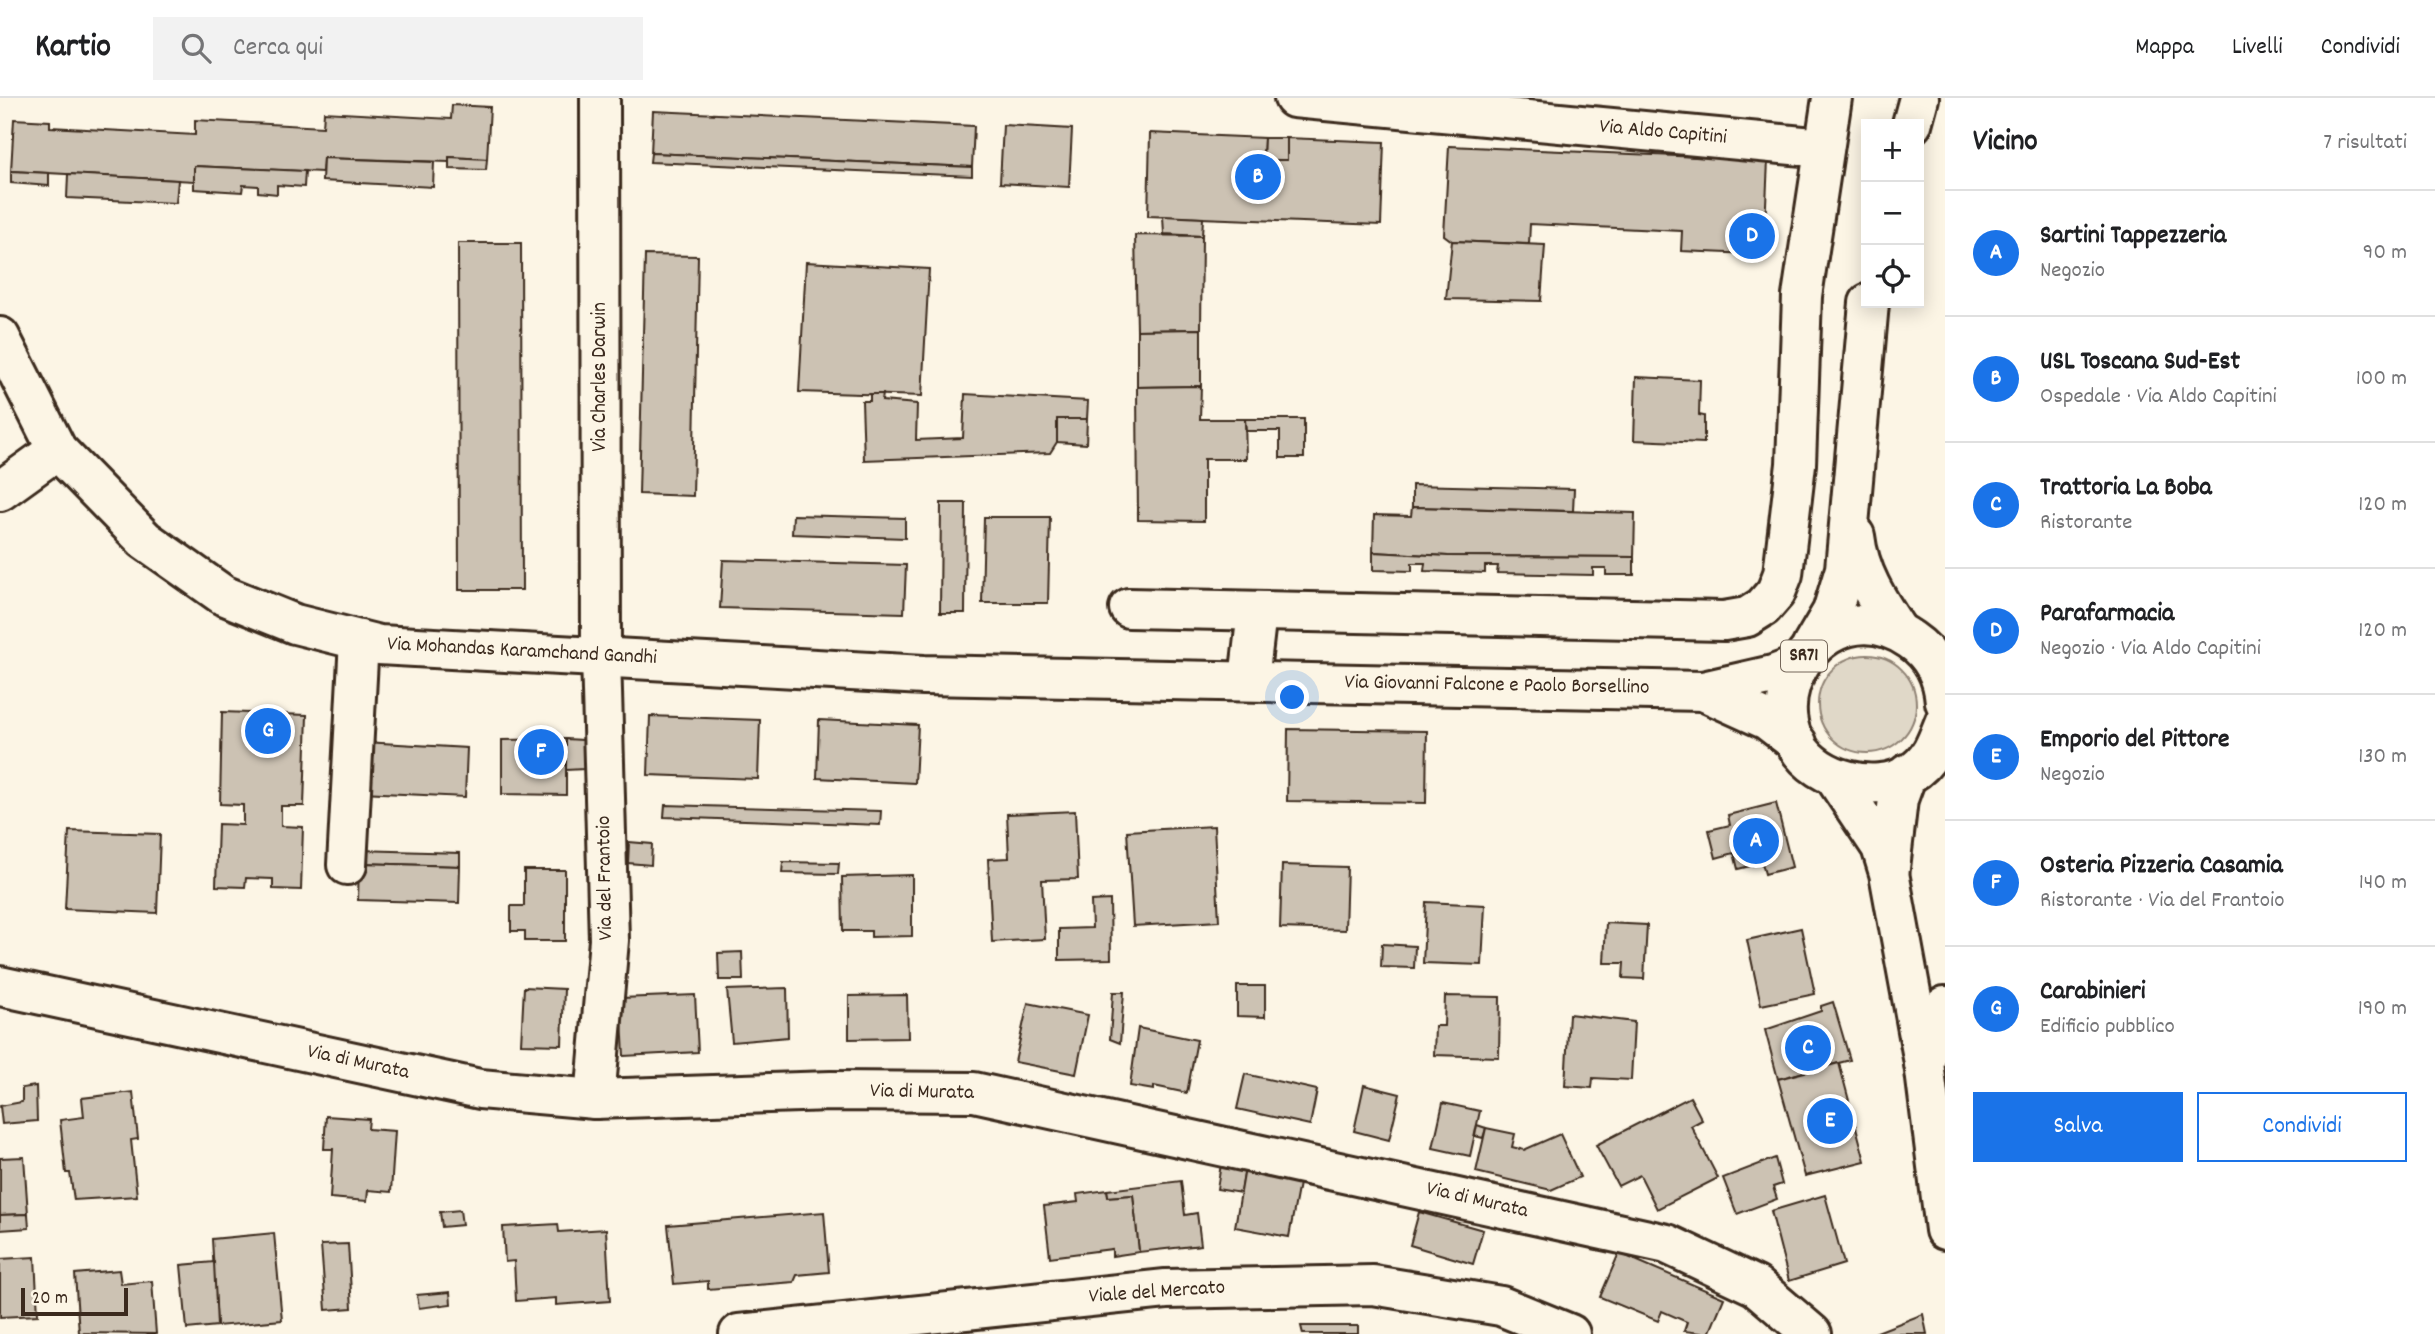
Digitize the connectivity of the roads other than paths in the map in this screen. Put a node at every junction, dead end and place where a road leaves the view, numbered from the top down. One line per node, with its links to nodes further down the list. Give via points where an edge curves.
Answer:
1 (600, 98): 16 (street, Via Charles Darwin)
2 (1294, 98): 6 (street, Via Aldo Capitini)
3 (1832, 98): 6 (street)
4 (1919, 98): 5 (street)
5 (1913, 119)
6 (1824, 148): 13 (street, via 1802,296 1796,464 1783,574 1763,607 1746,617 1724,621)
7 (1869, 308): 11 (street, SR71)
8 (0, 337): 9 (street, Via Mohandas Karamchand Gandhi)
9 (57, 450): 10 (street); 15 (street, Via Mohandas Karamchand Gandhi, via 145,540 223,595 295,624)
10 (0, 491)
11 (1850, 499): 14 (street, SR71, via 1857,554 1871,590); 17 (street, SR71, via 1845,569 1832,612)
12 (1129, 608): 13 (street)
13 (1257, 612): 19 (street)
14 (1897, 630): 17 (street, SR71, via 1875,624 1852,626 1831,633); 20 (street, SR71, via 1926,650)
15 (359, 640): 16 (street, Via Mohandas Karamchand Gandhi, via 379,645); 25 (street, via 370,711)
16 (601, 656): 18 (street, Via Mohandas Karamchand Gandhi); 30 (street, Via del Frantoio, via 609,940)
17 (1804, 656): 21 (street, Via Giovanni Falcone e Paolo Borsellino, via 1773,675); 22 (street, SR71, via 1788,691 1788,718)
18 (924, 675): 19 (street, Via Giovanni Falcone e Paolo Borsellino)
19 (1249, 680): 21 (street, Via Giovanni Falcone e Paolo Borsellino)
20 (1944, 688)
21 (1703, 691): 22 (street, Via Giovanni Falcone e Paolo Borsellino, via 1767,720)
22 (1797, 743): 24 (street, SR71, via 1813,764)
23 (1932, 749): 24 (street, SR71, via 1884,783 1859,785); 26 (street, SR71, via 1898,799)
24 (1835, 778): 26 (street, SR71, via 1881,847)
25 (347, 865)
26 (1889, 873): 29 (street, SR71)
27 (0, 986): 30 (street, Via di Murata, via 480,1089)
28 (1945, 1006): 29 (street)
29 (1924, 1063): 31 (street, SR71)
30 (595, 1100): 34 (street, Via di Murata, via 831,1091 974,1092 1667,1244 1756,1286)
31 (1945, 1230)
32 (739, 1334): 33 (street, Viale del Mercato, via 1166,1289 1373,1285 1501,1306)
33 (1570, 1334)
34 (1812, 1334)

